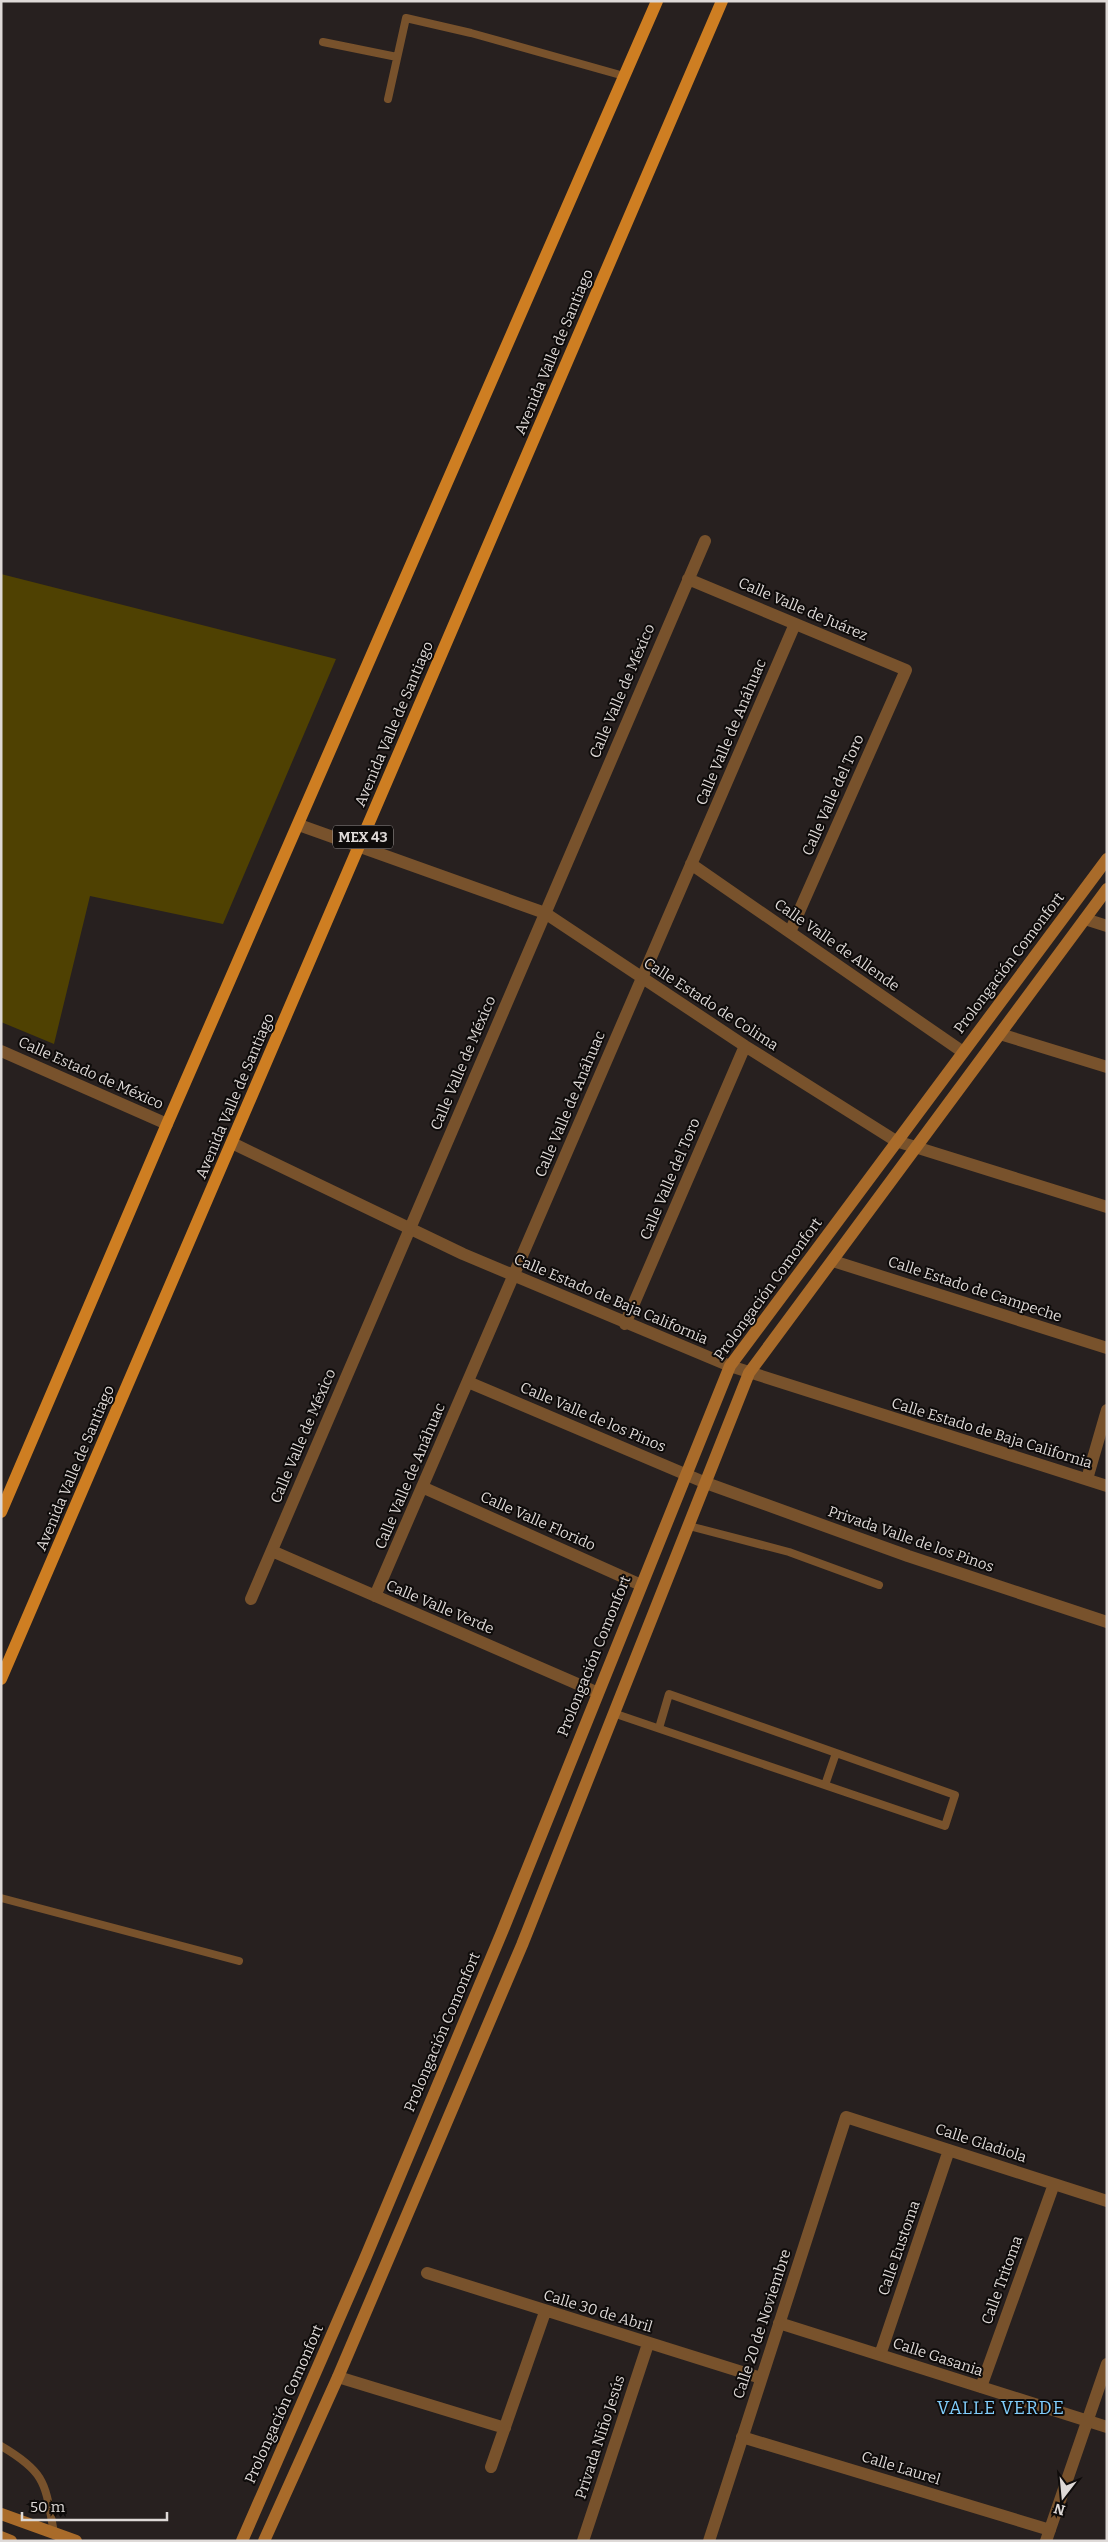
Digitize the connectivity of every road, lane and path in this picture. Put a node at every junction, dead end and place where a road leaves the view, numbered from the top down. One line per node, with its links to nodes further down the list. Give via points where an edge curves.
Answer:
1 (722, 1): 12 (main road, Avenida Valle de Santiago / MEX 43)
2 (656, 2): 5 (main road)
3 (323, 42): 4 (lane)
4 (397, 57): 5 (lane, via 406,18 471,32); 6 (lane)
5 (624, 76): 11 (main road)
6 (388, 99)
7 (705, 541): 8 (street, Calle Valle de México)
8 (688, 579): 9 (street, Calle Valle de Juárez); 16 (street, Calle Valle de México)
9 (795, 624): 10 (street, Calle Valle de Juárez); 14 (street, Calle Valle de Anáhuac)
10 (906, 670): 19 (street, Calle Valle del Toro)
11 (299, 825): 12 (street, Calle Estado de Colima); 26 (main road)
12 (359, 846): 16 (street, Calle Estado de Colima); 28 (main road, Avenida Valle de Santiago / MEX 43)
13 (1107, 859): 24 (street, Prolongación Comonfort)
14 (692, 864): 19 (street, Calle Valle de Allende); 20 (street, Calle Valle de Anáhuac)
15 (1107, 889): 17 (street)
16 (545, 913): 20 (street, Calle Estado de Colima); 31 (street, Calle Valle de México)
17 (1085, 919): 18 (street); 21 (street)
18 (1107, 926)
19 (790, 932): 24 (street, Calle Valle de Allende)
20 (642, 978): 22 (street, Calle Estado de Colima); 33 (street, Calle Valle de Anáhuac)
21 (1000, 1034): 25 (street); 29 (street)
22 (745, 1046): 27 (street, Calle Estado de Colima); 34 (street, Calle Valle del Toro)
23 (1, 1051): 26 (street, Calle Estado de México)
24 (963, 1052): 27 (street, Prolongación Comonfort)
25 (1107, 1067)
26 (167, 1124): 45 (main road)
27 (896, 1141): 29 (street, Calle Estado de Colima); 36 (street, Prolongación Comonfort)
28 (232, 1143): 31 (street, Calle Estado de Baja California); 53 (main road, Avenida Valle de Santiago / MEX 43)
29 (915, 1147): 30 (street, Calle Estado de Colima); 32 (street)
30 (1107, 1207)
31 (410, 1229): 33 (street, Calle Estado de Baja California); 47 (street, Calle Valle de México)
32 (833, 1261): 35 (street, Calle Estado de Campeche); 37 (street)
33 (513, 1276): 34 (street, Calle Estado de Baja California); 38 (street, Calle Valle de Anáhuac)
34 (625, 1324): 36 (street, Calle Estado de Baja California)
35 (1107, 1348)
36 (730, 1366): 37 (street, Calle Estado de Baja California); 40 (street, Prolongación Comonfort)
37 (749, 1373): 41 (street, Calle Estado de Baja California); 42 (street)
38 (468, 1382): 40 (street, Calle Valle de los Pinos); 44 (street, Calle Valle de Anáhuac)
39 (1107, 1410): 41 (street)
40 (686, 1474): 42 (street, Calle Valle de los Pinos); 48 (street, Prolongación Comonfort)
41 (1087, 1480): 43 (street, Calle Estado de Baja California)
42 (706, 1483): 46 (street); 52 (street, Privada Valle de los Pinos, via 908,1556)
43 (1107, 1486)
44 (422, 1487): 48 (street, Calle Valle Florido); 50 (street, Calle Valle de Anáhuac)
45 (1, 1512)
46 (689, 1526): 49 (lane, via 789,1552); 55 (street)
47 (272, 1551): 50 (street, Calle Valle Verde); 51 (street, Calle Valle de México)
48 (640, 1585): 54 (street, Prolongación Comonfort)
49 (879, 1585)
50 (375, 1596): 54 (street, Calle Valle Verde)
51 (251, 1599)
52 (1107, 1622)
53 (1, 1679)
54 (596, 1692): 86 (street, Prolongación Comonfort, via 490,1960)
55 (616, 1714): 56 (lane); 71 (street, via 522,1945)
56 (659, 1728): 57 (lane, via 669,1694); 58 (lane)
57 (836, 1753): 58 (lane); 58 (lane, via 955,1795 945,1826)
58 (825, 1785)
59 (1, 1898): 60 (lane)
60 (239, 1961)
61 (846, 2117): 62 (street, Calle Gladiola); 67 (street, Calle 20 de Noviembre)
62 (949, 2150): 63 (street, Calle Gladiola); 69 (street, Calle Eustoma)
63 (1054, 2184): 64 (street, Calle Gladiola); 73 (street, Calle Tritoma)
64 (1107, 2201)
65 (426, 2273): 66 (street, Calle 30 de Abril)
66 (544, 2312): 68 (street, Calle 30 de Abril); 76 (street)
67 (779, 2323): 69 (street, Calle Gasania); 72 (street, Calle 20 de Noviembre)
68 (648, 2344): 72 (street, Calle 30 de Abril); 88 (street, Privada Niño Jesús)
69 (880, 2355): 73 (street, Calle Gasania)
70 (1107, 2364): 74 (street)
71 (338, 2377): 76 (street); 87 (street)
72 (761, 2378): 77 (street, Calle 20 de Noviembre)
73 (981, 2387): 74 (street, Calle Gasania)
74 (1088, 2421): 75 (street, Calle Gasania); 82 (street)
75 (1107, 2427)
76 (504, 2428): 79 (street)
77 (742, 2437): 82 (street, Calle Laurel); 89 (street, Calle 20 de Noviembre)
78 (1, 2446): 81 (lane, via 32,2468 45,2484)
79 (491, 2467)
80 (1, 2514): 81 (street)
81 (54, 2533): 85 (street)
82 (1048, 2536)
83 (1, 2537): 84 (street)
84 (10, 2541)
85 (76, 2541)
86 (242, 2541)
87 (264, 2541)
88 (583, 2541)
89 (708, 2541)

